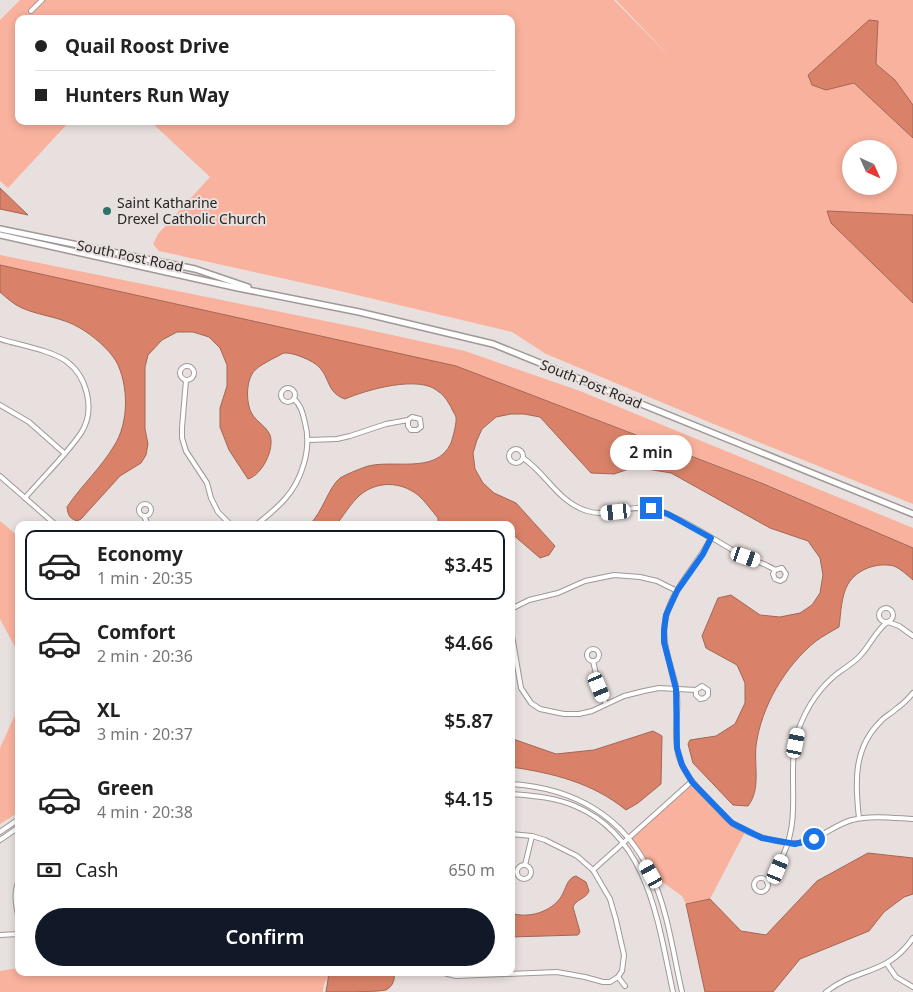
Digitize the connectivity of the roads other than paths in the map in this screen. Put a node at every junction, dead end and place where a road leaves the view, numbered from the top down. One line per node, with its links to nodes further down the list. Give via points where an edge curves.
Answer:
1 (42, 0): 2 (street)
2 (31, 11)
3 (0, 229): 5 (street, South Post Road)
4 (0, 235): 6 (street, South Post Road)
5 (120, 253): 6 (street); 7 (street, South Post Road, via 195,269)
6 (118, 261): 7 (street, South Post Road)
7 (258, 291): 18 (street, South Post Road, via 493,344)
8 (0, 339): 14 (street, via 60,357 77,371 86,388 87,416 82,432)
9 (186, 380): 22 (street, via 182,438 186,451 207,483 218,512)
10 (294, 399): 13 (street, via 301,408)
11 (0, 405): 14 (street, via 29,422)
12 (408, 420): 13 (street, via 350,436)
13 (308, 440): 23 (street, via 302,468 290,493)
14 (64, 453): 17 (street)
15 (522, 458): 24 (street, via 561,496 586,511 601,514 638,507 651,508)
16 (0, 476): 17 (street)
17 (25, 498): 20 (street)
18 (913, 514)
19 (144, 516): 21 (street)
20 (51, 521)
21 (146, 521)
22 (227, 521)
23 (260, 521)
24 (711, 538): 25 (street); 26 (street)
25 (775, 570)
26 (677, 591): 27 (street, via 657,581 614,575); 32 (street, via 666,615 664,630)
27 (515, 607)
28 (888, 622): 28 (street, via 892,612 883,608 878,618 881,622); 29 (street); 49 (street, via 860,657 836,674 808,706 798,730 793,756 794,809)
29 (913, 636)
30 (515, 653): 35 (street, via 521,688 531,703 564,714 592,711)
31 (593, 661): 35 (street, via 594,673)
32 (676, 689): 33 (street); 35 (street, via 644,691); 36 (street, via 677,748)
33 (696, 690)
34 (913, 693): 39 (street, via 882,720 862,746 857,764)
35 (606, 704)
36 (692, 782): 46 (street); 49 (street, via 732,823 762,838)
37 (515, 784): 46 (street, via 548,788 579,799 599,811)
38 (515, 794): 48 (street, via 547,798 575,806 595,817)
39 (859, 818): 40 (street); 49 (street, via 807,842)
40 (913, 819)
41 (15, 822): 43 (street)
42 (15, 830): 47 (street)
43 (0, 832)
44 (515, 834): 45 (street)
45 (532, 836): 50 (street); 51 (street, via 577,856)
46 (628, 838): 48 (street); 62 (street, via 638,851 664,911)
47 (0, 840)
48 (623, 842): 51 (street); 61 (street, via 633,855 654,905)
49 (788, 843): 52 (street, via 778,869)
50 (525, 866)
51 (593, 870): 58 (street, via 610,899 616,920 624,963)
52 (767, 882)
53 (15, 934): 54 (street)
54 (0, 935)
55 (913, 938): 56 (street)
56 (887, 964): 60 (street, via 896,977); 63 (street, via 852,977)
57 (515, 974): 58 (street, via 557,972 603,982)
58 (618, 977): 59 (street)
59 (625, 986)
60 (913, 987)
61 (673, 992)
62 (682, 992)
63 (826, 992)

